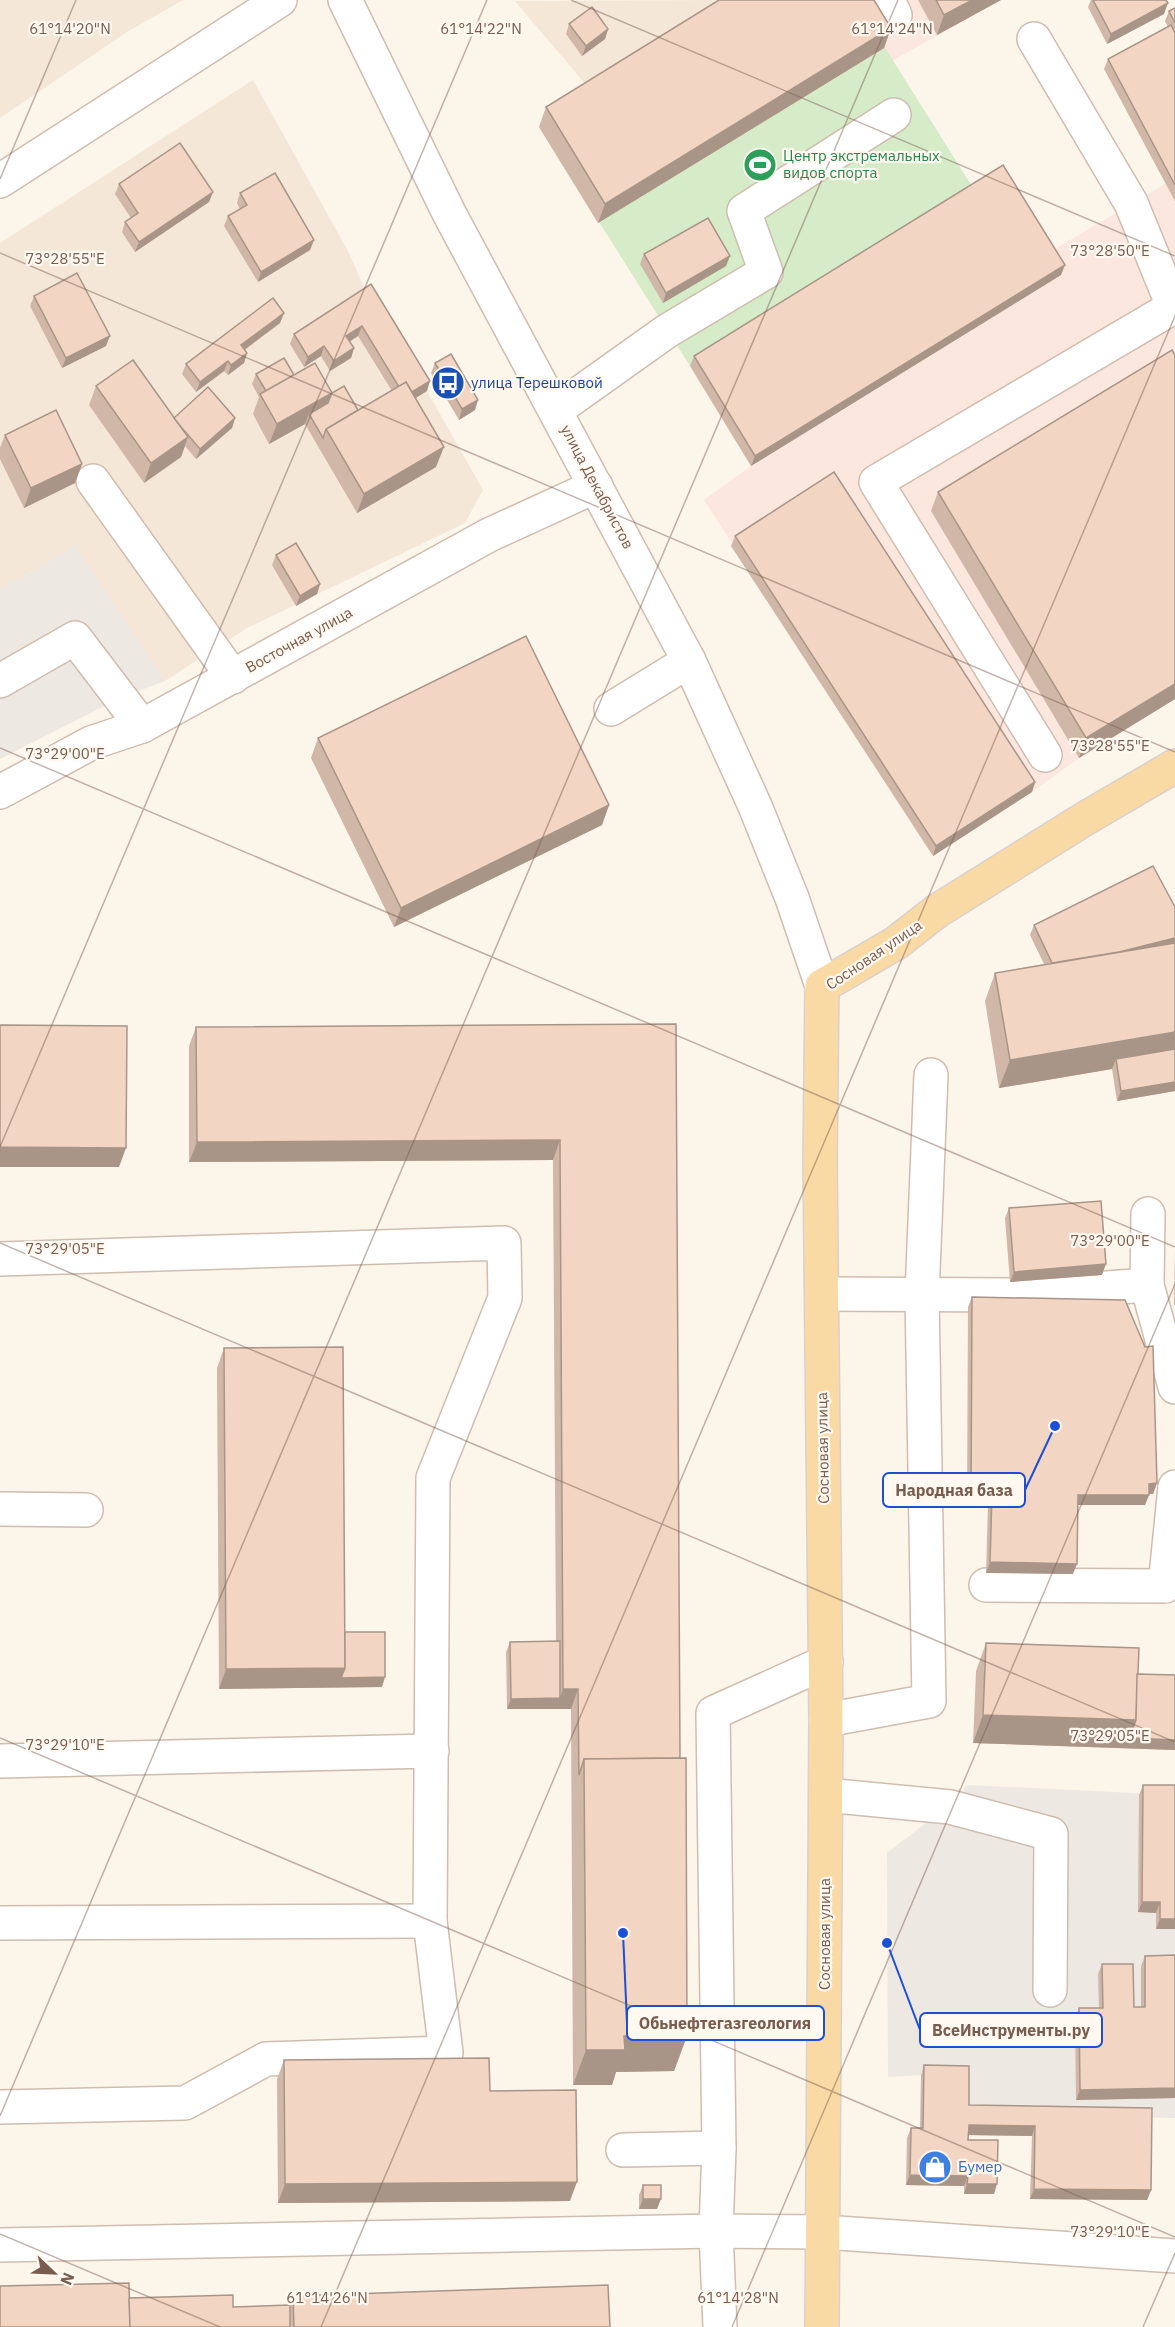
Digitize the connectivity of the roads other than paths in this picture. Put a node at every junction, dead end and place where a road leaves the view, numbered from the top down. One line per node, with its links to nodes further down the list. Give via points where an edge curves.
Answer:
1 (280, 0): 5 (street)
2 (345, 0): 7 (street, улица Декабристов, via 449,213)
3 (1034, 39): 6 (street, via 1131,203)
4 (894, 115): 7 (street, via 744,211 766,272 667,331)
5 (0, 181)
6 (1174, 306): 15 (street, via 876,482)
7 (556, 410): 9 (street, улица Декабристов)
8 (93, 481): 11 (street)
9 (596, 486): 10 (street, улица Декабристов); 11 (street, Восточная улица, via 489,535)
10 (689, 661): 13 (street); 18 (street, улица Декабристов, via 756,807)
11 (234, 676): 14 (street, Восточная улица)
12 (0, 681): 14 (street, via 75,638)
13 (610, 709)
14 (142, 726): 17 (street, Восточная улица, via 91,743)
15 (1045, 755)
16 (1175, 766): 18 (main road, Сосновая улица, via 957,898 896,943)
17 (0, 792)
18 (822, 986): 23 (main road, Сосновая улица)
19 (932, 1075): 24 (street)
20 (1148, 1214): 22 (street)
21 (0, 1259): 32 (street, via 504,1243 505,1298 433,1478)
22 (1147, 1285): 24 (street, via 1014,1295); 25 (street)
23 (822, 1294): 24 (street); 30 (main road, Сосновая улица)
24 (922, 1295): 31 (street, via 929,1701)
25 (1175, 1387)
26 (1175, 1487): 29 (street, via 1165,1587)
27 (0, 1509): 28 (street)
28 (86, 1510)
29 (986, 1585)
30 (826, 1662): 31 (main road, Сосновая улица); 39 (street, via 713,1713)
31 (826, 1720): 34 (main road, Сосновая улица)
32 (432, 1751): 33 (street); 35 (street)
33 (0, 1761)
34 (826, 1795): 37 (street, via 950,1807 1051,1834); 42 (main road, Сосновая улица)
35 (430, 1921): 36 (street); 38 (street, via 446,2053 266,2059 184,2103)
36 (0, 1923)
37 (1050, 1990)
38 (0, 2108)
39 (719, 2148): 40 (street); 41 (street)
40 (622, 2150)
41 (716, 2231): 42 (street); 43 (street); 45 (street)
42 (823, 2232): 44 (street); 46 (main road, Сосновая улица)
43 (0, 2245)
44 (1175, 2256)
45 (720, 2327)
46 (822, 2327)

